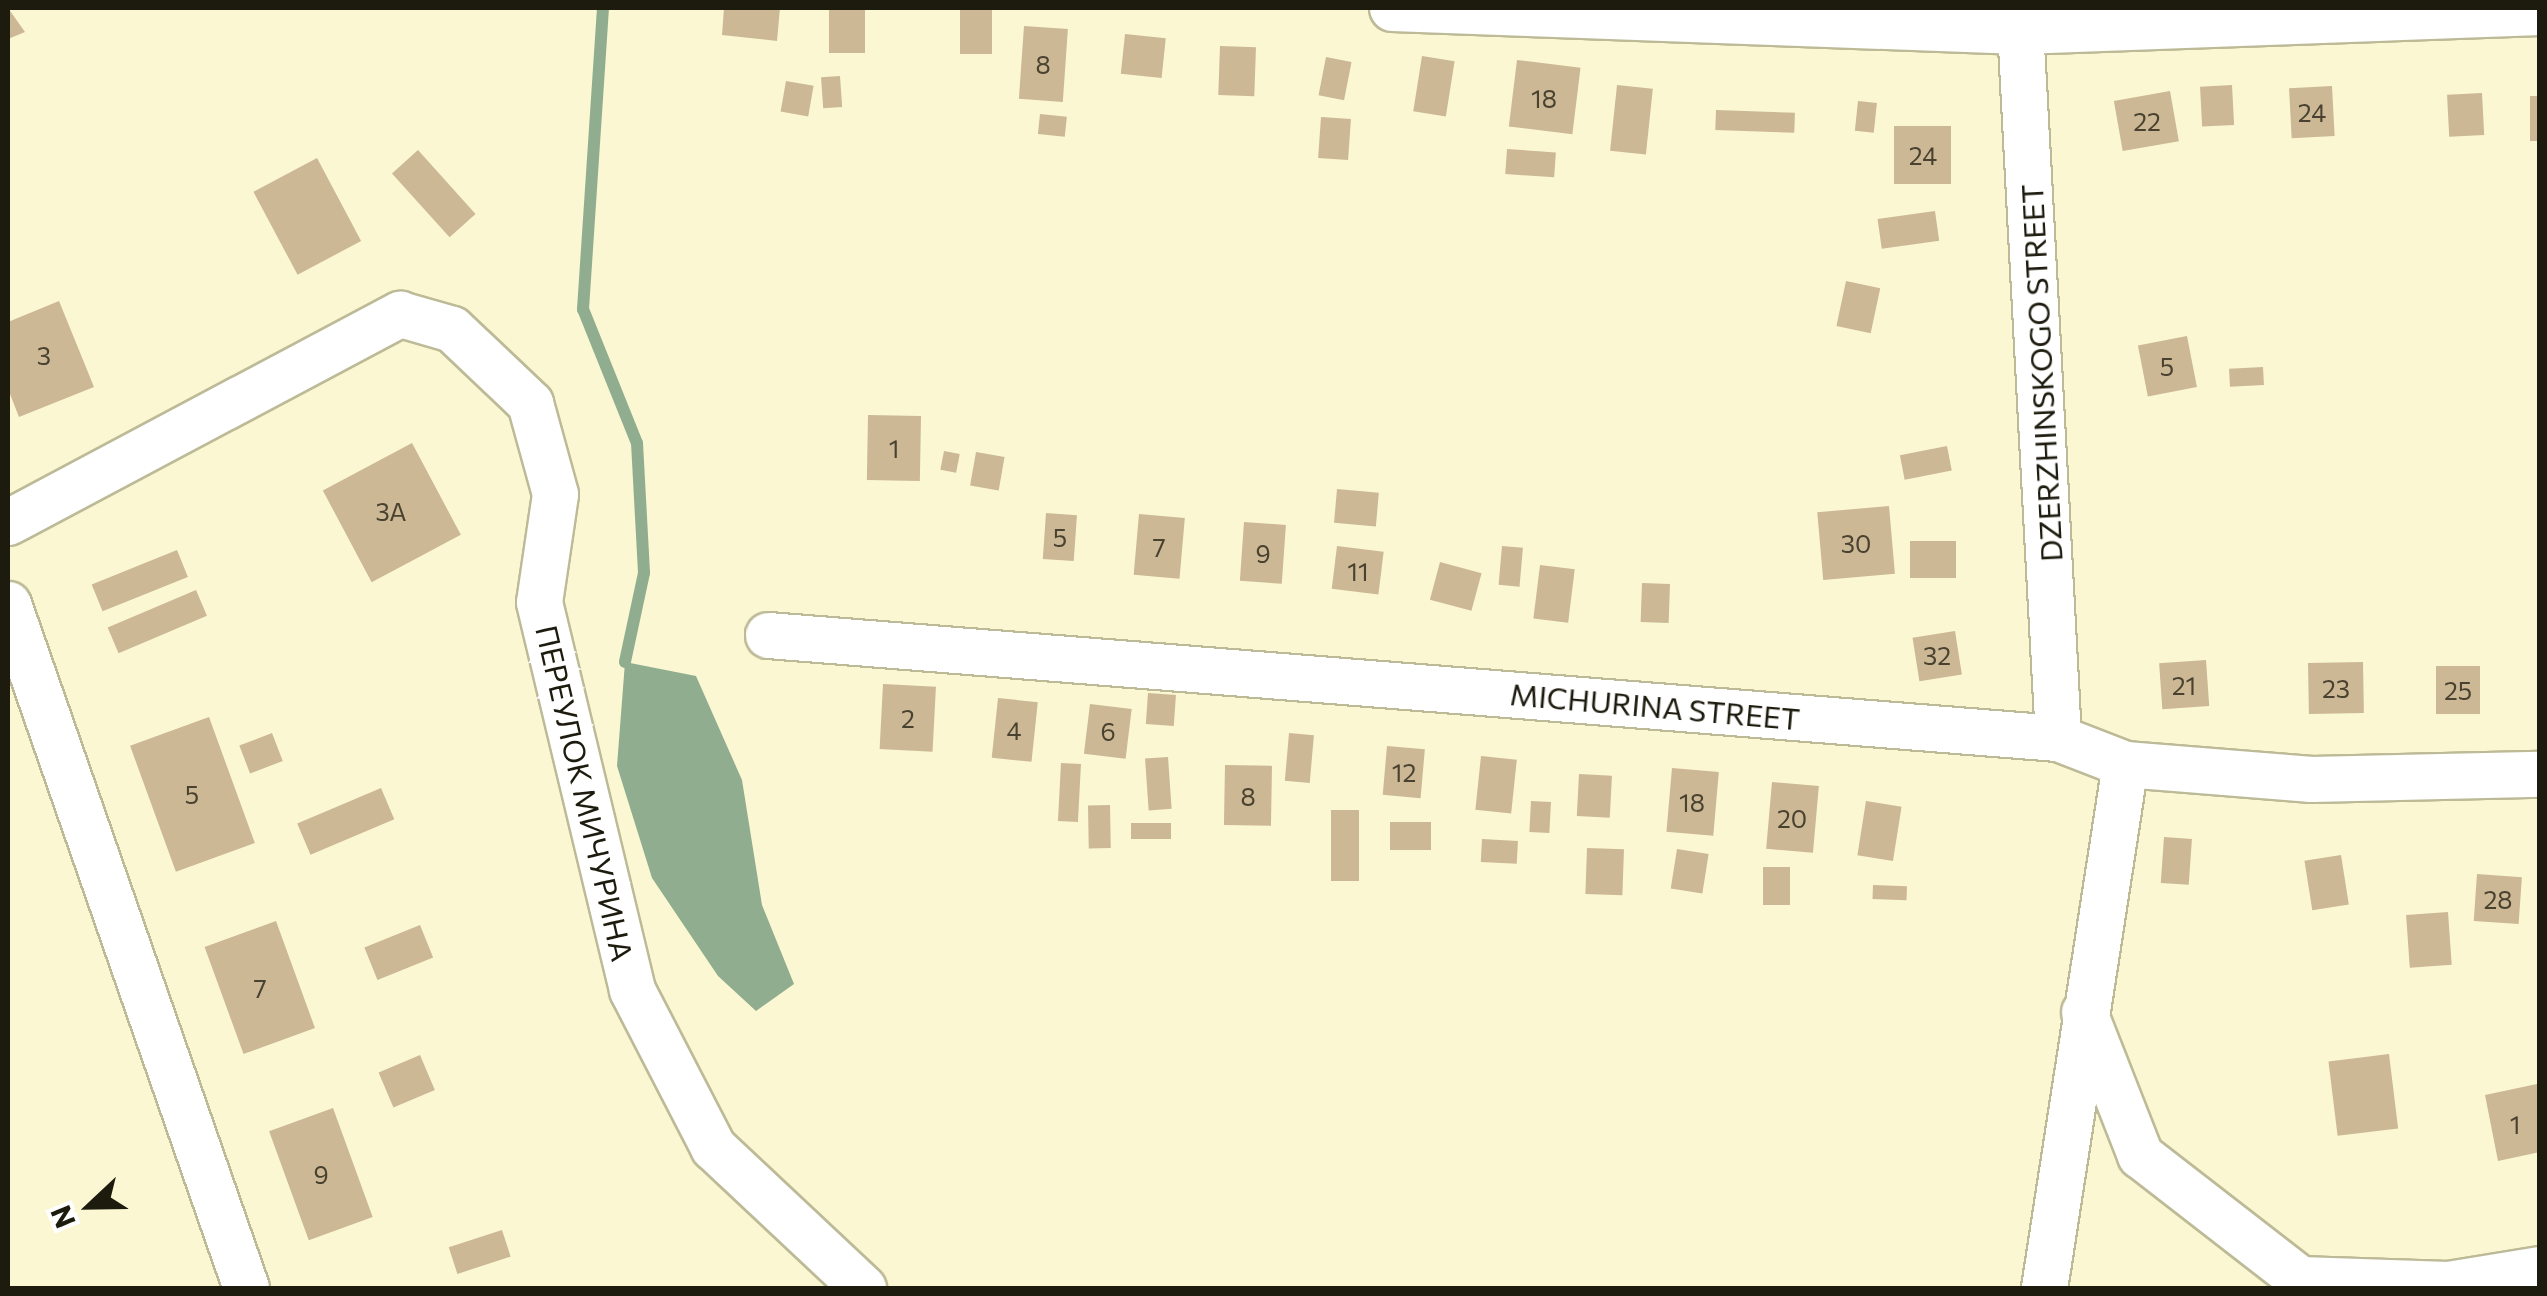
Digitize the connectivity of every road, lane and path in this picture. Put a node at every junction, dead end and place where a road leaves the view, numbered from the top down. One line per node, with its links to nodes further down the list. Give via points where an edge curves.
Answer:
1 (1392, 8): 3 (street)
2 (2540, 12): 3 (street)
3 (2020, 19): 7 (street, DZERZHINSKOGO STREET)
4 (8, 522): 13 (street, ПЕРЕУЛОК МИЧУРИНА, via 400,314 452,329 530,403 555,494 539,602 632,990 712,1147)
5 (8, 604): 12 (street)
6 (768, 634): 7 (street, MICHURINA STREET)
7 (2058, 738): 8 (street, MICHURINA STREET)
8 (2124, 764): 9 (street, MICHURINA STREET, via 2311,779); 10 (street)
9 (2540, 774)
10 (2084, 1012): 11 (street, via 2140,1155 2300,1279 2448,1284); 14 (street)
11 (2540, 1269)
12 (246, 1288)
13 (863, 1288)
14 (2044, 1288)

